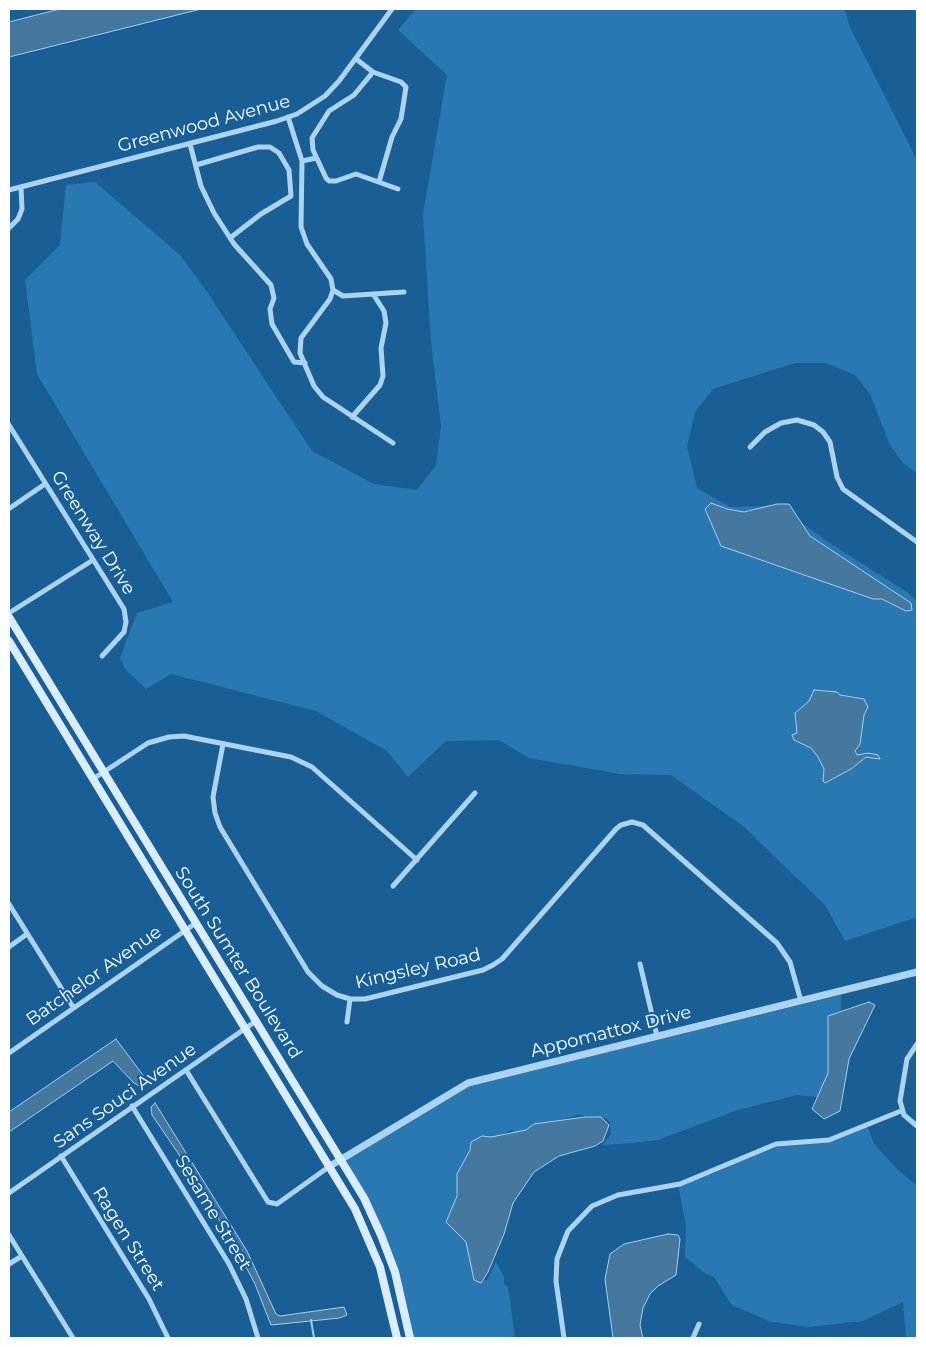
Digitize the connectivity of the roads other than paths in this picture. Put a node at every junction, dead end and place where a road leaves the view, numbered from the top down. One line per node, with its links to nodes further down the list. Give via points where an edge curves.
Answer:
1 (392, 9): 2 (street, Greenwood Avenue)
2 (356, 59): 3 (street); 4 (street, Greenwood Avenue, via 325,96)
3 (373, 72): 6 (street, via 354,95 326,115 312,138); 11 (street, via 401,82 406,92 401,118)
4 (288, 117): 5 (street, Greenwood Avenue); 7 (street)
5 (190, 144): 8 (street); 12 (street, Greenwood Avenue)
6 (316, 158): 7 (street); 11 (street, via 329,181 336,182 356,174)
7 (302, 161): 9 (street)
8 (196, 165): 10 (street, via 258,147 270,147 279,153); 16 (street, via 201,186)
9 (303, 175): 10 (street); 17 (street, via 301,227 307,244 331,279)
10 (290, 177): 16 (street, via 291,196)
11 (379, 182): 13 (street)
12 (21, 187): 14 (street, Greenwood Avenue); 15 (street, via 22,209)
13 (398, 189)
14 (9, 190)
15 (9, 228)
16 (230, 238): 20 (street, via 271,286 274,298 270,309 272,324 294,362)
17 (333, 290): 19 (street, via 344,296); 20 (street, via 330,299 300,338)
18 (404, 292): 19 (street)
19 (373, 294): 21 (street, via 384,311 386,324 381,348 383,376 380,385)
20 (305, 363): 21 (street, via 314,386 323,398)
21 (352, 417): 23 (street)
22 (9, 425): 25 (street, Greenway Drive)
23 (393, 443)
24 (750, 447): 27 (street, via 764,432 781,423 798,420 814,425 830,442 843,490)
25 (45, 484): 26 (street); 28 (street, Greenway Drive)
26 (10, 508)
27 (917, 542)
28 (93, 560): 29 (street); 31 (street, Greenway Drive, via 126,615 121,636)
29 (9, 615): 33 (main road, South Sumter Boulevard)
30 (9, 641): 34 (main road, South Sumter Boulevard)
31 (102, 656)
32 (223, 744): 33 (street, via 184,736 164,738 148,743); 36 (street, via 305,762); 45 (street, Kingsley Road, via 213,797 214,813 220,827 312,977 326,990)
33 (103, 772): 34 (street); 39 (main road, South Sumter Boulevard)
34 (93, 778): 40 (main road, South Sumter Boulevard)
35 (476, 793): 36 (street)
36 (417, 860): 37 (street)
37 (393, 886)
38 (9, 904): 41 (street)
39 (196, 923): 40 (street, Batchelor Avenue); 48 (main road, South Sumter Boulevard)
40 (185, 930): 47 (street, Batchelor Avenue); 50 (main road, South Sumter Boulevard)
41 (27, 934): 42 (street); 47 (street)
42 (9, 947)
43 (640, 964): 51 (street)
44 (917, 972): 46 (street, Appomattox Drive)
45 (350, 999): 46 (street, Kingsley Road, via 372,998 493,965 502,959 616,829 632,822 643,825 777,942 790,962); 49 (street)
46 (801, 1001): 51 (street, Appomattox Drive)
47 (73, 1007): 53 (street, Batchelor Avenue)
48 (256, 1021): 50 (street, Sans Souci Avenue); 59 (main road, South Sumter Boulevard)
49 (347, 1022)
50 (246, 1029): 54 (street, Sans Souci Avenue); 60 (main road, South Sumter Boulevard)
51 (657, 1036): 59 (street, Appomattox Drive, via 468,1083)
52 (917, 1044): 56 (street, via 906,1063)
53 (9, 1052)
54 (186, 1070): 55 (street, Sans Souci Avenue); 60 (street, via 268,1202 276,1204)
55 (132, 1106): 58 (street, Sans Souci Avenue); 68 (street, Sesame Street, via 229,1264 246,1299)
56 (901, 1111): 57 (street); 71 (street, via 829,1140 776,1144 680,1184 618,1195 592,1206 568,1231 557,1260 556,1281)
57 (917, 1126)
58 (62, 1156): 61 (street, Sans Souci Avenue); 67 (street, Ragen Street, via 153,1305)
59 (340, 1159): 60 (street, Appomattox Drive); 70 (main road, South Sumter Boulevard, via 364,1198 381,1235 398,1284)
60 (330, 1166): 69 (main road, South Sumter Boulevard, via 372,1247 388,1292)
61 (9, 1193)
62 (9, 1235): 63 (street)
63 (22, 1256): 64 (street); 66 (street)
64 (9, 1264)
65 (699, 1324): 72 (street)
66 (73, 1338)
67 (168, 1338)
68 (258, 1338)
69 (397, 1338)
70 (410, 1338)
71 (564, 1338)
72 (693, 1338)

